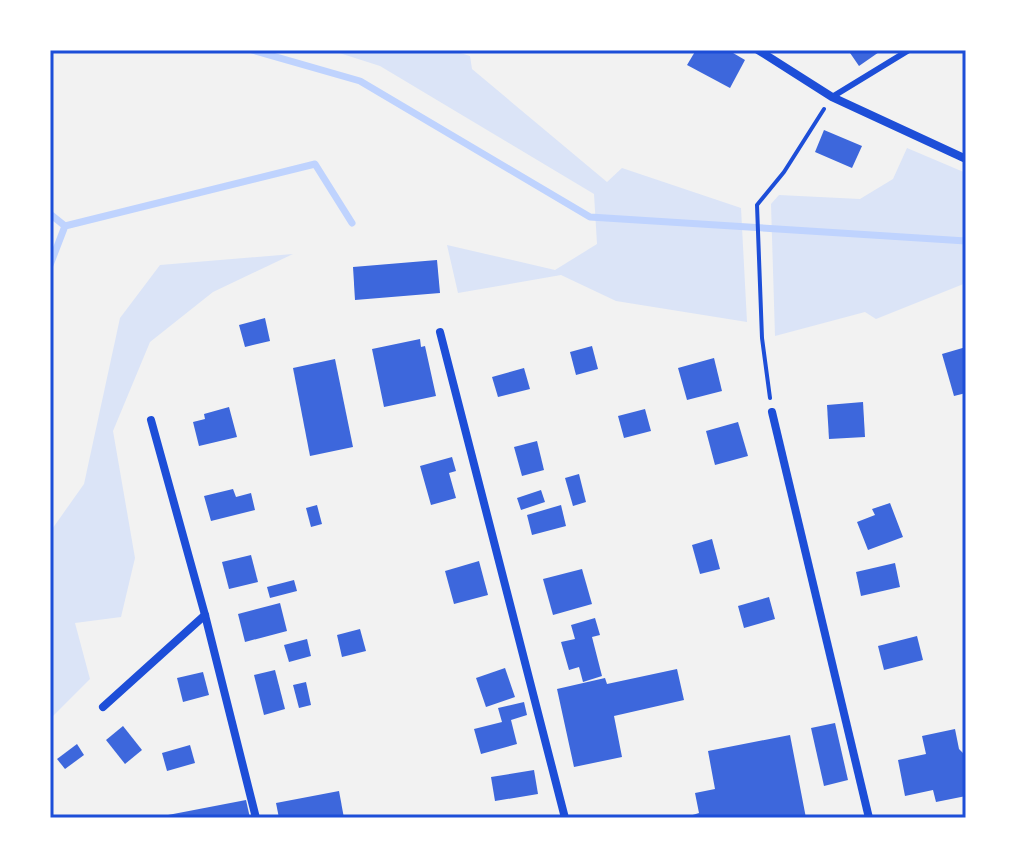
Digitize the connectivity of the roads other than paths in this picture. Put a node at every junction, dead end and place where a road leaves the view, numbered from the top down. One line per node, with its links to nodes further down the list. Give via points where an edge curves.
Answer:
1 (758, 50): 3 (street)
2 (909, 50): 3 (lane)
3 (832, 97): 4 (street)
4 (966, 159)
5 (440, 332): 11 (street)
6 (772, 412): 12 (street)
7 (151, 420): 8 (street)
8 (205, 615): 9 (street); 10 (street)
9 (103, 707)
10 (256, 818)
11 (565, 818)
12 (869, 818)

